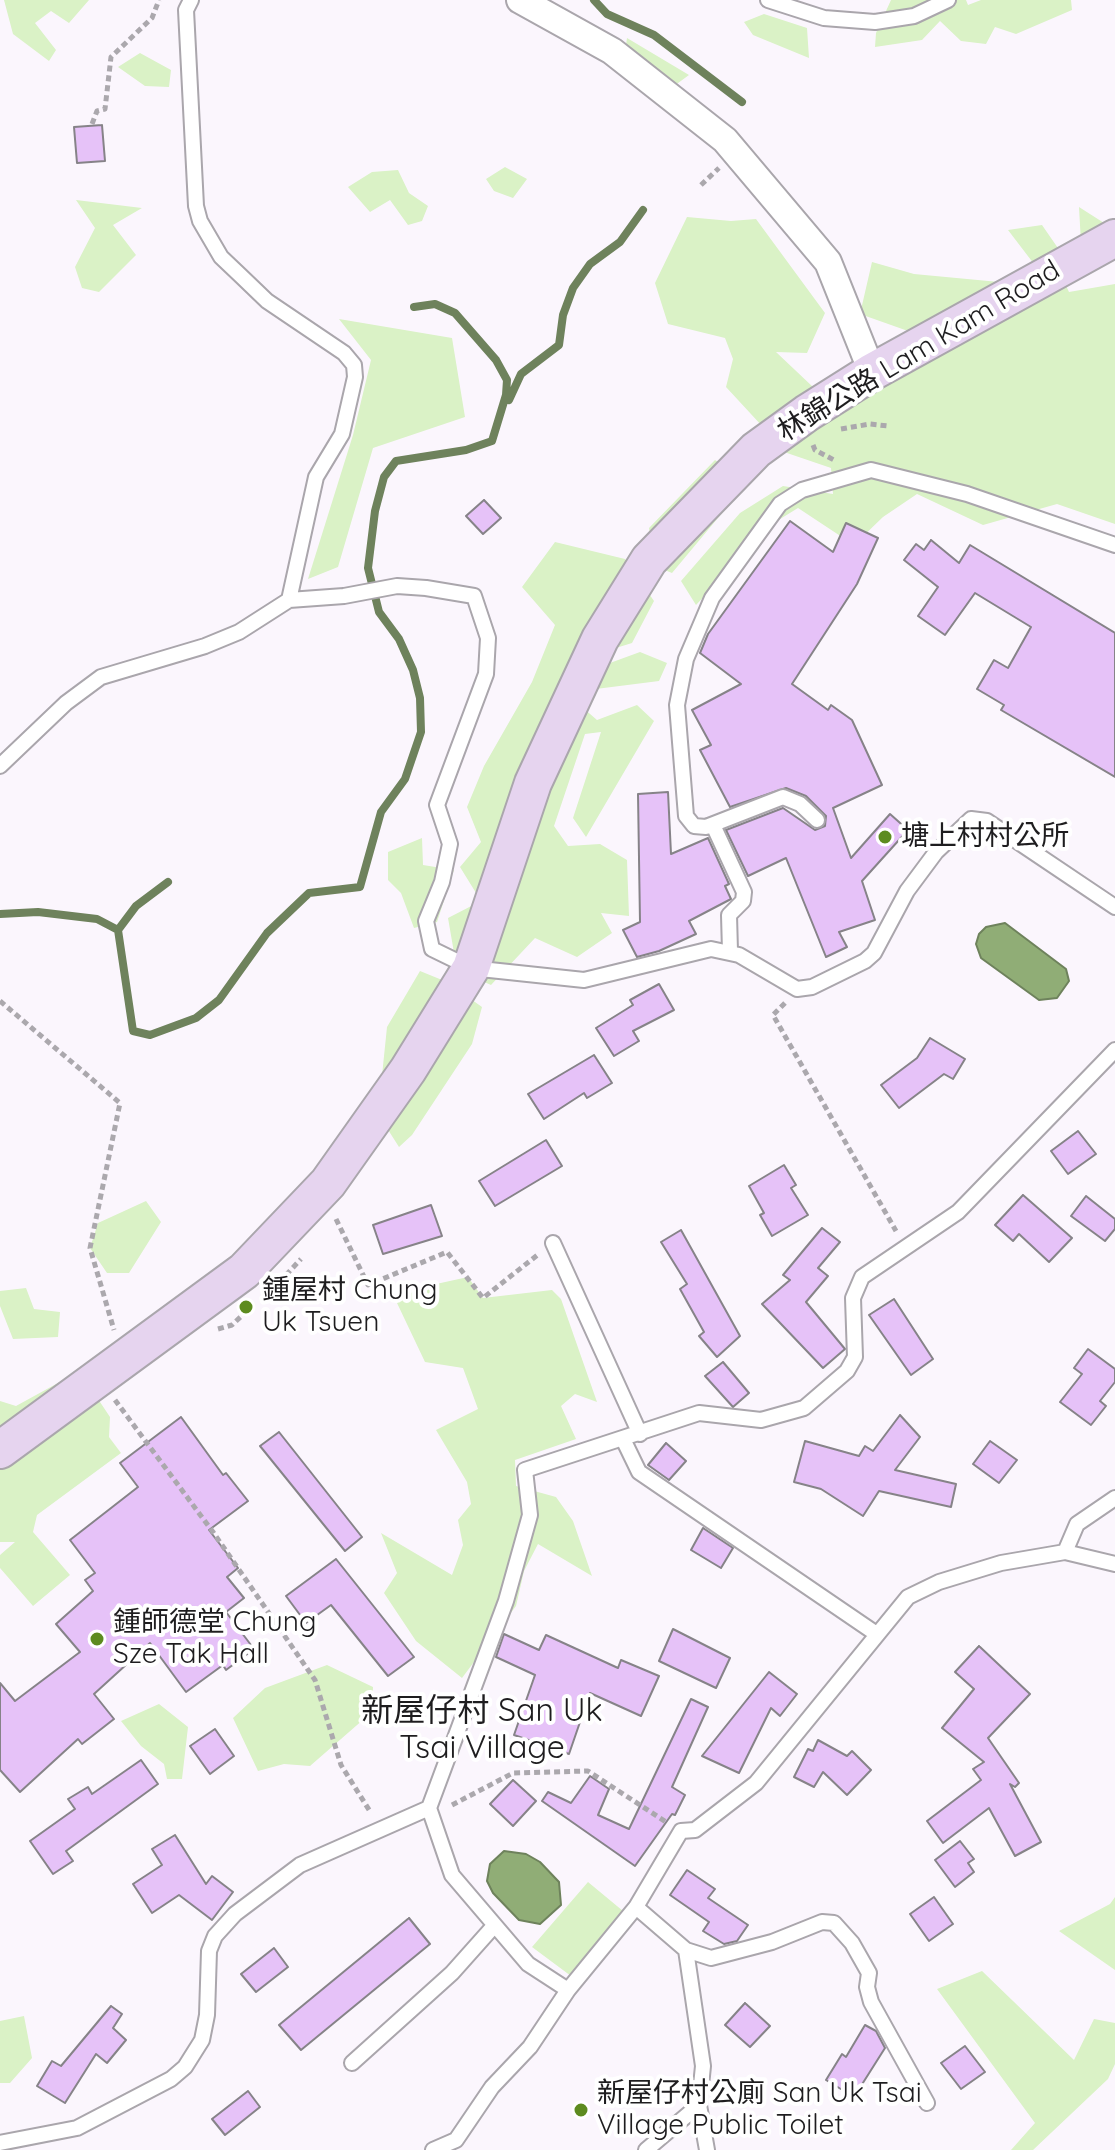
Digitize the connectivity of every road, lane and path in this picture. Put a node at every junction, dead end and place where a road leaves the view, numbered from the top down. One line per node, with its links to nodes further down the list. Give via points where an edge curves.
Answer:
1 (159, 0): 6 (path, via 152,18 111,57 105,109 97,111)
2 (191, 0): 16 (lane, via 186,10 200,221 221,257 267,301 354,365 342,434 316,477)
3 (520, 0): 10 (street, via 612,51 725,140 828,262)
4 (768, 0): 5 (lane, via 824,18 875,22 914,16)
5 (948, 0)
6 (92, 124)
7 (726, 162): 8 (path)
8 (701, 185)
9 (1115, 238): 10 (main road, 林錦公路 Lam Kam Road)
10 (872, 372): 22 (main road, 林錦公路 Lam Kam Road, via 756,450 649,560 600,639 533,783)
11 (888, 426): 12 (path)
12 (838, 429)
13 (808, 434): 14 (path, via 815,450)
14 (859, 473): 15 (lane, via 871,470 967,494); 19 (lane, via 802,490 780,504 712,598 692,642 677,705 686,816 694,826)
15 (1115, 545)
16 (289, 600): 17 (lane, via 239,632 205,646 101,677); 22 (lane, via 397,586 474,596 488,638 486,674 437,805 450,844 426,921 432,949)
17 (0, 766)
18 (817, 820): 19 (lane, via 783,797)
19 (713, 825): 21 (lane, via 744,892 743,901 729,915)
20 (1115, 907): 23 (lane, via 987,821 971,819 936,852 907,891 881,944 865,961)
21 (730, 951): 22 (lane, via 698,949 584,980); 23 (lane)
22 (471, 968): 30 (main road, 林錦公路 Lam Kam Road, via 408,1070 328,1183 244,1271)
23 (797, 989): 28 (path, via 773,1015)
24 (0, 1001): 29 (path, via 120,1103 90,1248)
25 (1115, 1050): 28 (lane, via 958,1212)
26 (332, 1211): 27 (path, via 368,1285 447,1252 483,1298)
27 (553, 1243): 31 (lane)
28 (904, 1246): 31 (lane, via 862,1277 853,1298 855,1357 847,1371 804,1408 761,1420 699,1413)
29 (115, 1335)
30 (99, 1379): 33 (main road, 林錦公路 Lam Kam Road); 39 (path, via 315,1680 341,1765)
31 (640, 1434): 32 (lane)
32 (623, 1439): 37 (lane, via 639,1472); 38 (lane, via 525,1470 530,1515 506,1601)
33 (0, 1450)
34 (1115, 1498): 35 (lane, via 1077,1524)
35 (1065, 1552): 36 (lane); 37 (lane, via 1001,1563 922,1588)
36 (1115, 1564)
37 (875, 1633): 40 (lane, via 756,1783 695,1830)
38 (429, 1808): 39 (lane); 40 (path, via 442,1809 513,1773 588,1771); 42 (lane, via 452,1875)
39 (380, 1828): 48 (lane, via 300,1865 235,1914 215,1936 209,1951 202,2040 171,2079 77,2128)
40 (681, 1831): 41 (lane)
41 (636, 1907): 43 (lane); 44 (lane)
42 (493, 1927): 44 (lane, via 528,1964); 45 (lane, via 452,1973)
43 (686, 1950): 46 (lane, via 702,1957 724,1956 822,1922 834,1923 869,1973 871,2002); 47 (lane, via 703,2066)
44 (568, 1990): 49 (lane, via 456,2140)
45 (352, 2063)
46 (927, 2103)
47 (699, 2105): 50 (lane); 51 (lane)
48 (0, 2143)
49 (433, 2150)
50 (646, 2150)
51 (707, 2150)

